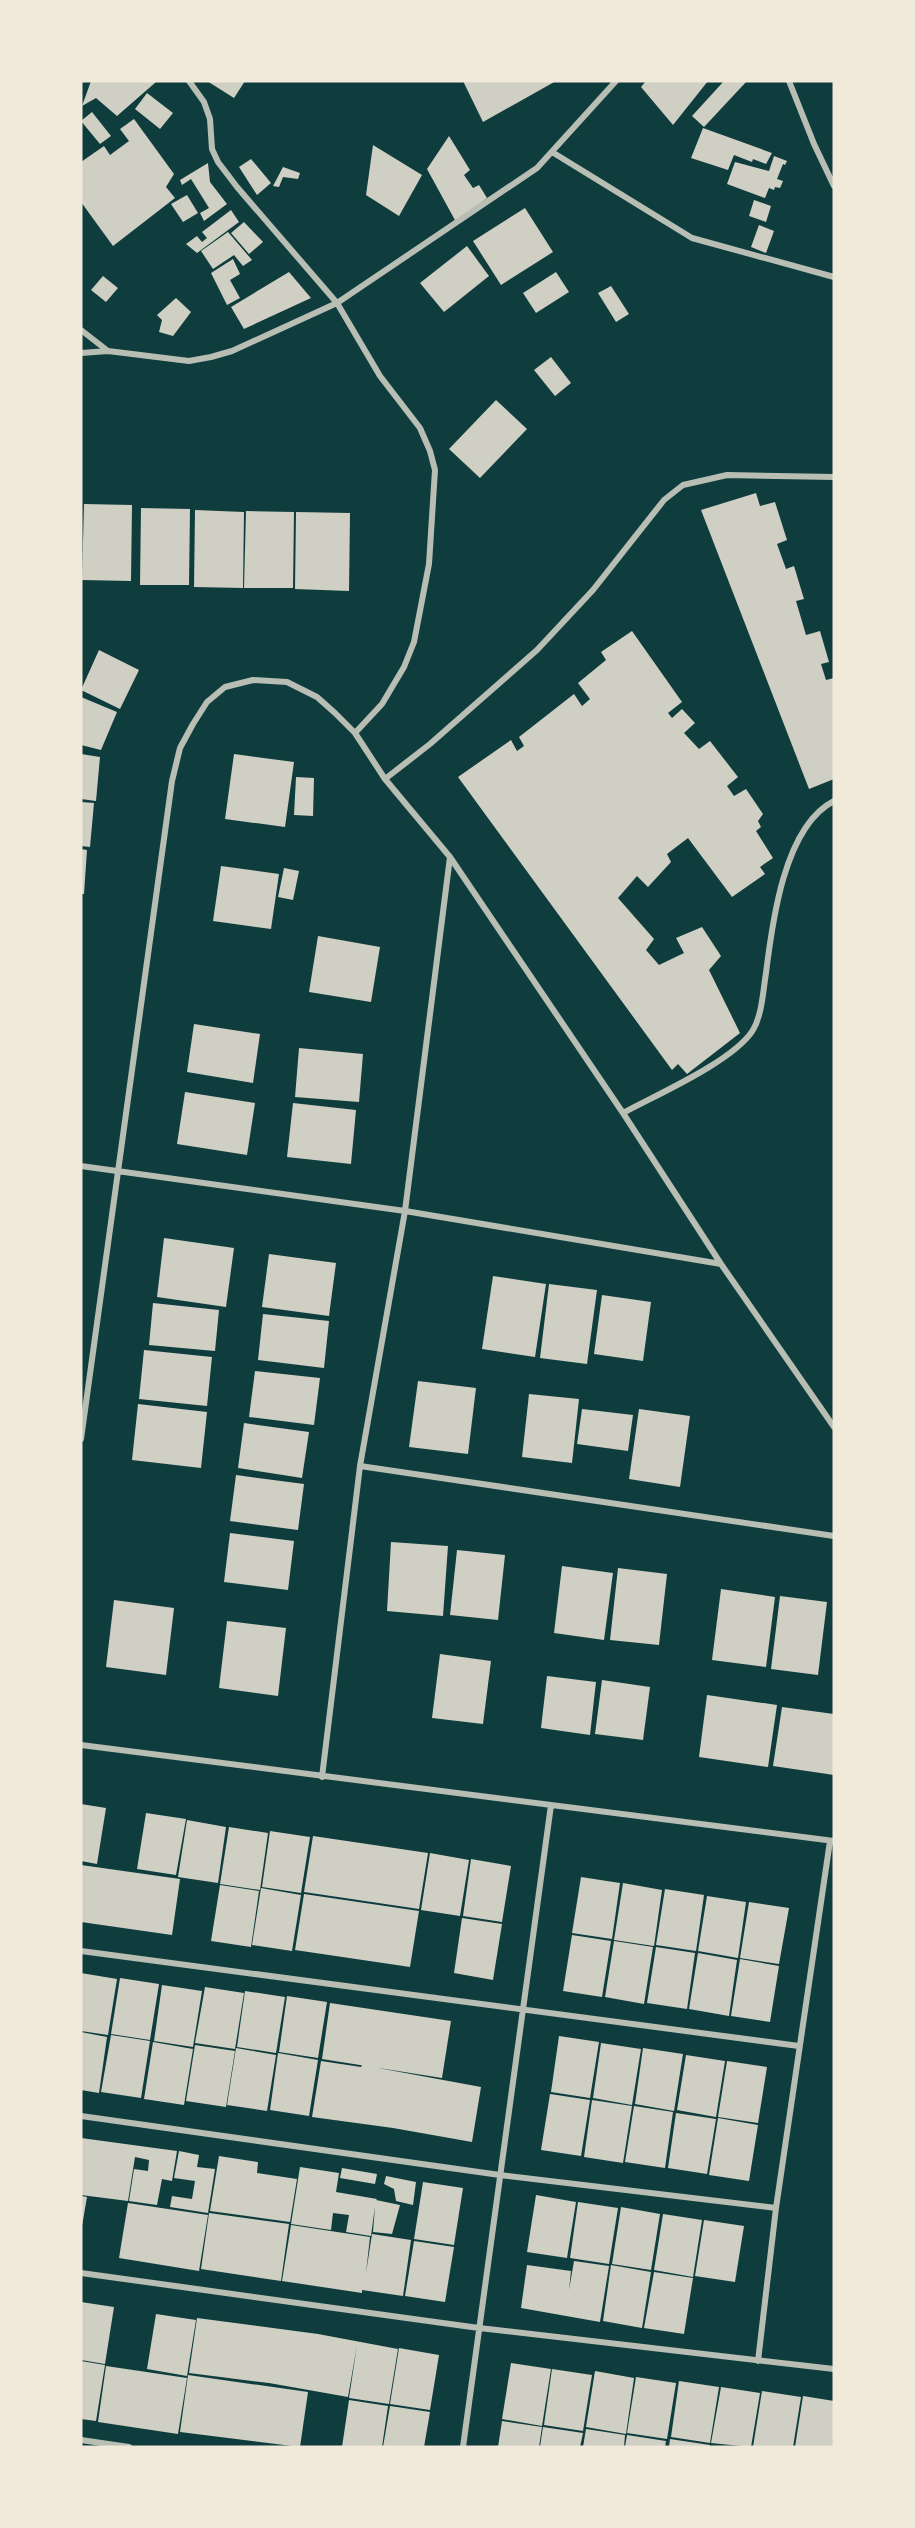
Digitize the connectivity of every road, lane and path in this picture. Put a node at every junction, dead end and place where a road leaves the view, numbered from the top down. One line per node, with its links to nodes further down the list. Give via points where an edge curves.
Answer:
1 (189, 81): 7 (street, via 204,102 218,162)
2 (616, 81): 4 (street)
3 (789, 81): 5 (street)
4 (552, 152): 6 (street, via 692,238); 7 (street, via 537,168)
5 (834, 186)
6 (834, 277)
7 (337, 303): 9 (street, via 212,357 189,361); 12 (street, via 380,376 420,428 430,451 436,484 429,564 414,642 382,704)
8 (81, 330): 9 (street)
9 (108, 351): 10 (street)
10 (81, 354)
11 (834, 477): 13 (street, via 727,475 683,485 664,500 593,590 537,650)
12 (355, 733): 13 (street); 18 (street, via 317,697 287,682 253,680 225,687 207,702 193,723 180,748 172,781)
13 (385, 779): 15 (street)
14 (834, 801): 16 (street, via 808,825 790,858 774,910 759,1013 752,1033 723,1058)
15 (450, 857): 16 (street); 19 (street)
16 (623, 1113): 20 (street)
17 (81, 1166): 18 (street)
18 (117, 1169): 19 (street); 22 (street)
19 (405, 1210): 20 (street); 23 (street)
20 (721, 1264): 21 (street)
21 (834, 1427)
22 (81, 1439)
23 (360, 1466): 24 (street); 26 (street)
24 (834, 1536)
25 (81, 1745): 26 (street)
26 (322, 1777): 27 (street)
27 (551, 1805): 28 (street); 30 (street)
28 (832, 1841): 31 (street)
29 (81, 1951): 30 (street)
30 (523, 2009): 31 (street); 33 (street)
31 (799, 2046): 34 (street)
32 (81, 2116): 33 (street)
33 (501, 2175): 34 (street); 36 (street)
34 (776, 2208): 37 (street)
35 (81, 2273): 36 (street)
36 (479, 2328): 37 (street); 41 (street)
37 (758, 2361): 38 (street)
38 (834, 2369)
39 (81, 2440): 40 (street)
40 (129, 2447)
41 (463, 2447)

